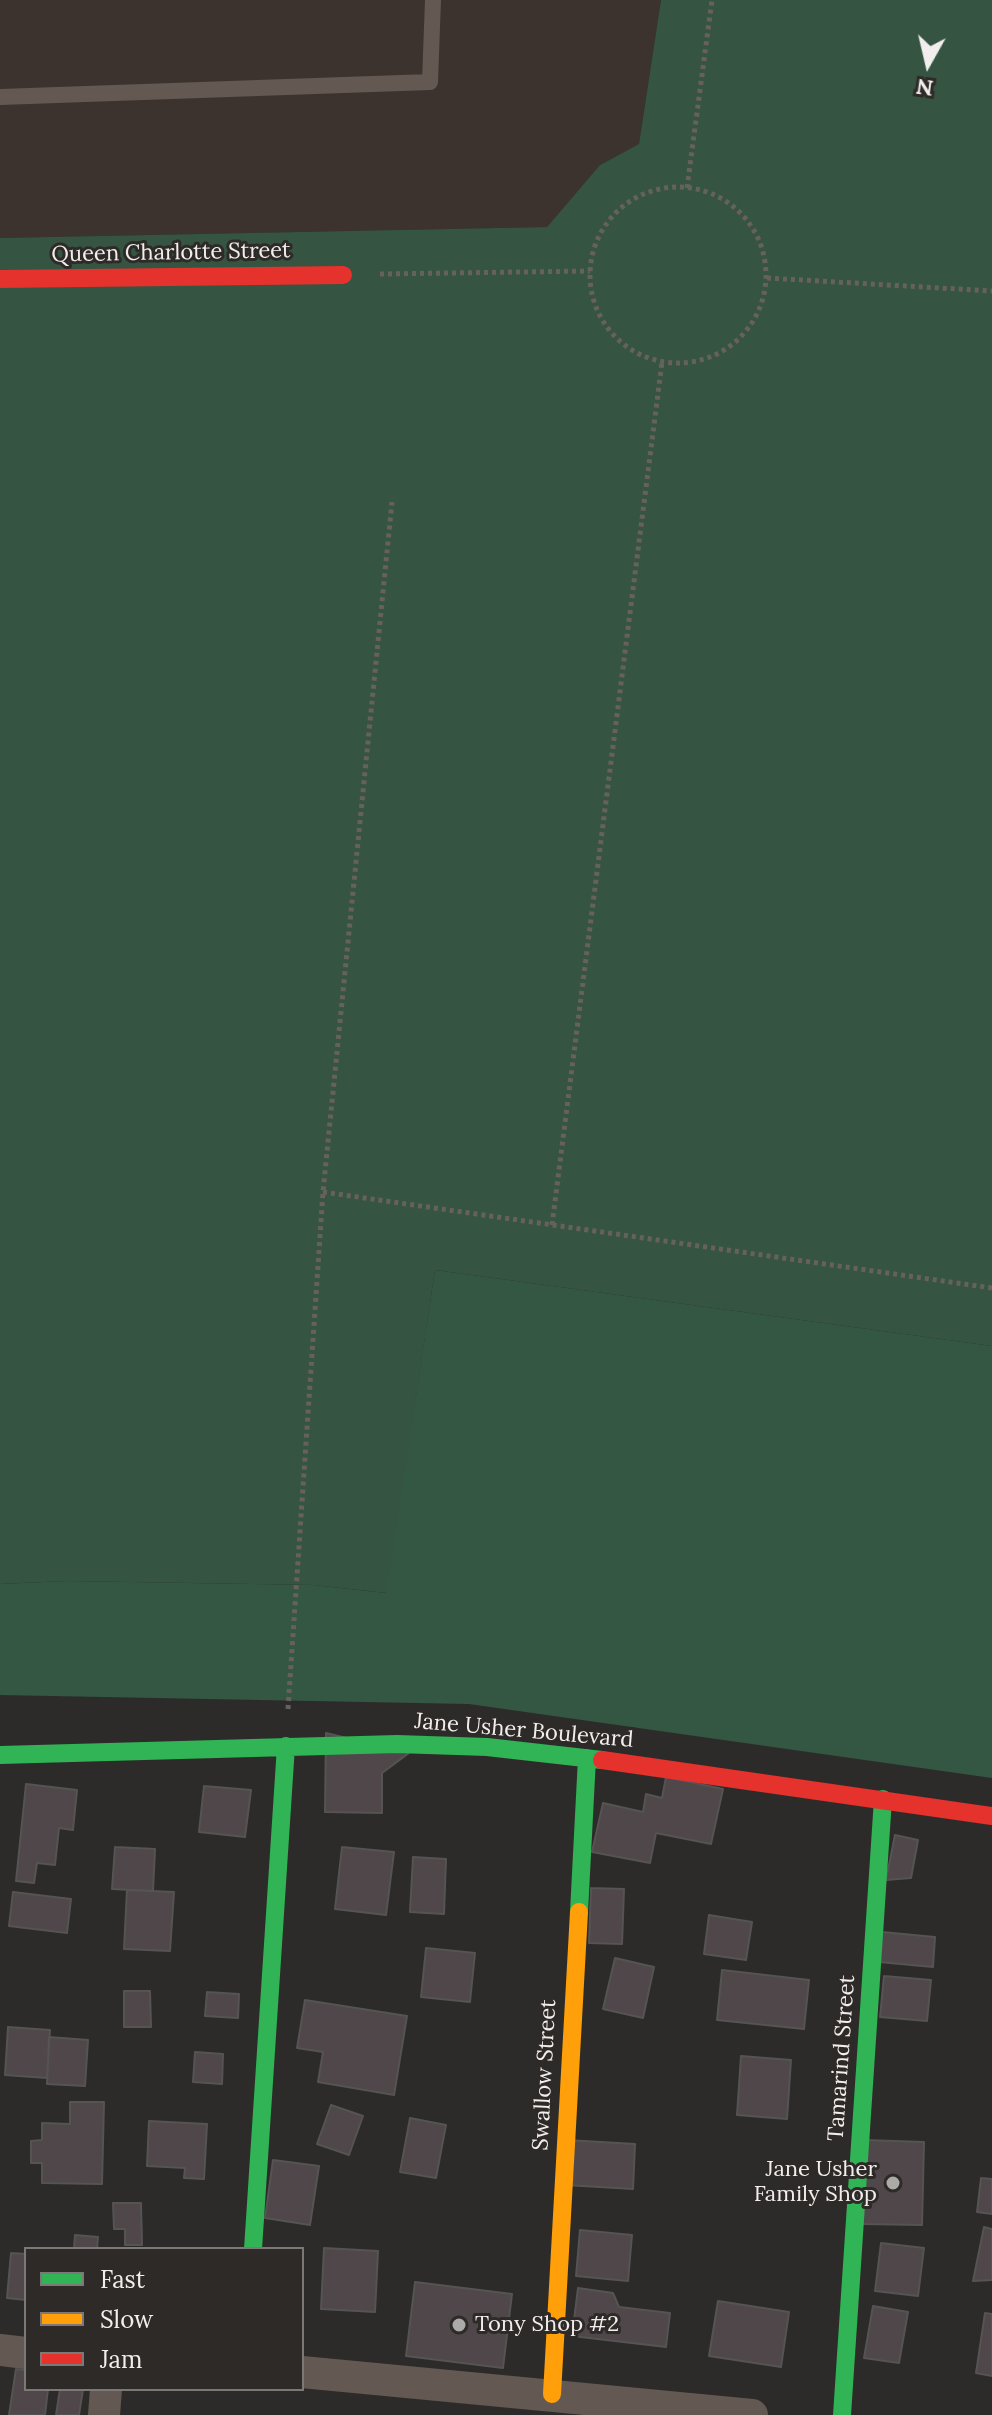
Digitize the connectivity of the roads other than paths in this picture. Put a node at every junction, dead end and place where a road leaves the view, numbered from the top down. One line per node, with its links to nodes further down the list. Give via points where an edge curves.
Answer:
1 (433, 0): 2 (lane, via 430,82)
2 (0, 97)
3 (343, 275): 4 (street, Queen Charlotte Street)
4 (0, 279)
5 (286, 1746): 6 (street, Jane Usher Boulevard); 7 (street, Jane Usher Boulevard, via 487,1747); 10 (street)
6 (0, 1755)
7 (587, 1758): 8 (street, Jane Usher Boulevard); 15 (street, Swallow Street)
8 (883, 1799): 9 (street, Jane Usher Boulevard); 19 (street, Tamarind Street)
9 (992, 1816)
10 (253, 2247)
11 (0, 2350): 12 (street)
12 (24, 2353)
13 (304, 2372): 15 (street)
14 (106, 2391): 17 (street)
15 (552, 2394): 16 (street)
16 (665, 2411): 18 (street)
17 (104, 2415)
18 (752, 2415)
19 (842, 2415)

